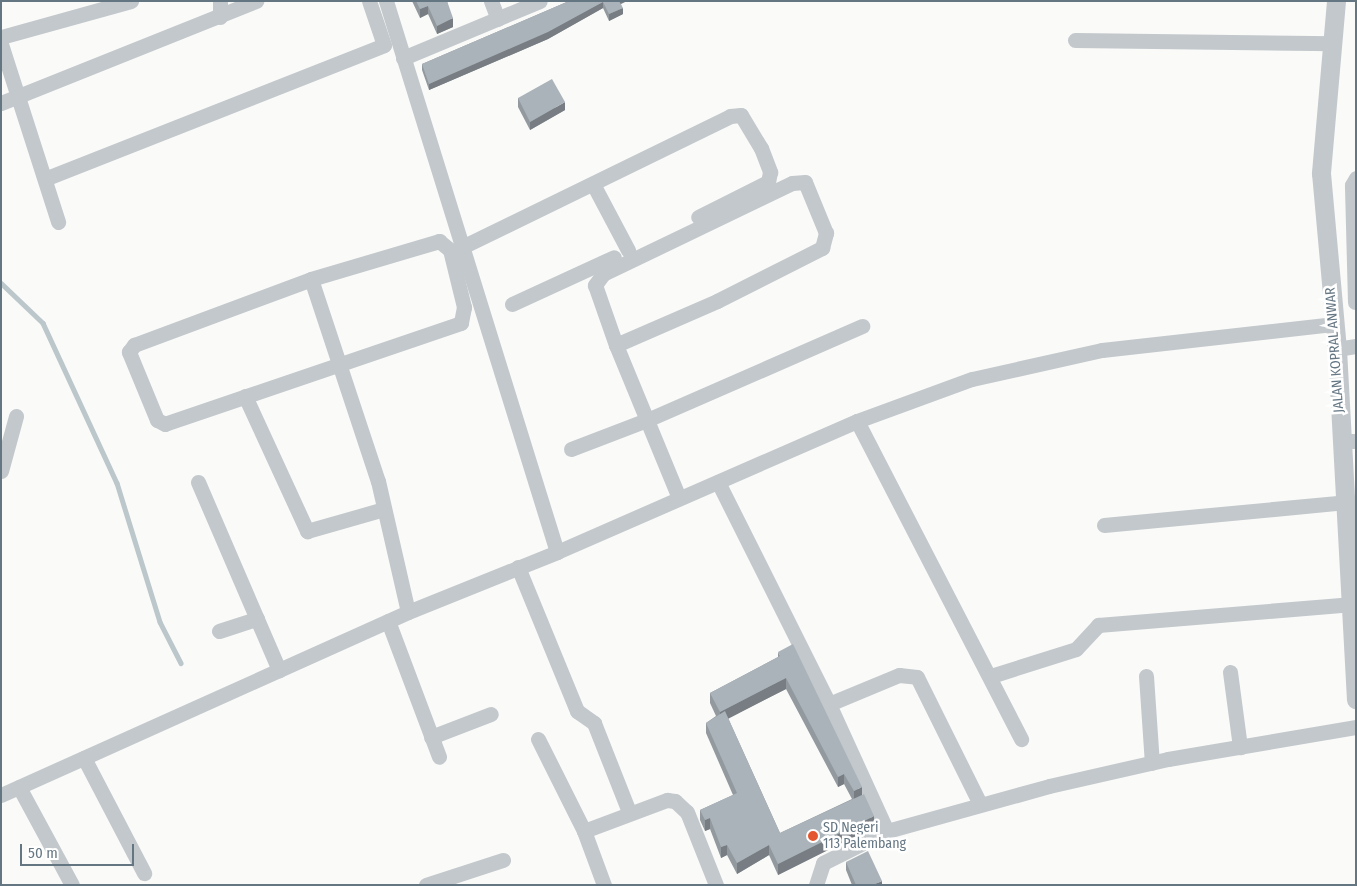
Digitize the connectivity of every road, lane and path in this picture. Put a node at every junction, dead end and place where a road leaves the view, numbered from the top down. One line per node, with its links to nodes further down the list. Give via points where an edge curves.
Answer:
1 (130, 1): 11 (street)
2 (220, 1): 9 (street)
3 (256, 1): 9 (street)
4 (369, 1): 18 (street, via 384,45)
5 (386, 1): 15 (street)
6 (491, 1): 10 (street)
7 (540, 1): 10 (street)
8 (1336, 1): 13 (street, JALAN KOPRAL ANWAR)
9 (220, 17): 16 (street)
10 (498, 19): 15 (street)
11 (1, 37)
12 (1076, 40): 13 (street)
13 (1333, 43): 27 (street, JALAN KOPRAL ANWAR, via 1321,173)
14 (1, 44): 16 (street)
15 (403, 58): 22 (street)
16 (19, 96): 17 (street); 18 (street)
17 (1, 103)
18 (47, 178): 21 (street)
19 (1356, 178): 25 (street, via 1352,185)
20 (592, 184): 22 (street); 23 (street); 23 (street, via 736,114 744,118 761,148 770,172 768,182)
21 (58, 222)
22 (464, 246): 47 (street)
23 (628, 250): 26 (street)
24 (311, 280): 33 (street); 33 (street, via 438,240 450,250 464,307 461,323); 34 (street, via 129,350 161,423)
25 (1356, 302): 27 (street)
26 (512, 304)
27 (1332, 306): 28 (street, JALAN KOPRAL ANWAR)
28 (1333, 324): 32 (street, JALAN KOPRAL ANWAR); 37 (street, via 1102,350 972,379)
29 (862, 326): 36 (street)
30 (616, 345): 30 (street, via 596,291 595,285 603,274 792,183 804,182 826,233 822,248 718,301); 36 (street)
31 (1356, 346): 32 (street)
32 (1337, 349): 38 (street, JALAN KOPRAL ANWAR)
33 (340, 362): 34 (street); 45 (street)
34 (245, 396): 45 (street, via 306,531)
35 (16, 416): 40 (street)
36 (647, 420): 39 (street); 43 (street)
37 (858, 421): 42 (street); 57 (street)
38 (1349, 441): 44 (street, JALAN KOPRAL ANWAR)
39 (571, 450)
40 (1, 471)
41 (198, 482): 52 (street)
42 (718, 482): 43 (street); 60 (street)
43 (679, 498): 47 (street)
44 (1346, 502): 46 (street); 48 (street, JALAN KOPRAL ANWAR)
45 (384, 509): 51 (street)
46 (1104, 525)
47 (556, 552): 49 (street)
48 (1353, 562): 50 (street, JALAN KOPRAL ANWAR)
49 (518, 567): 51 (street); 73 (street, via 577,711 594,722)
50 (1354, 604): 57 (street, via 1098,625 1076,649); 59 (street, JALAN KOPRAL ANWAR)
51 (408, 612): 53 (street)
52 (257, 618): 54 (street); 55 (street)
53 (388, 621): 55 (street); 63 (street)
54 (219, 631)
55 (279, 670): 68 (street)
56 (1230, 672): 66 (street)
57 (991, 676): 65 (street)
58 (1146, 676): 69 (street)
59 (1355, 686)
60 (829, 704): 72 (street, via 899,675 917,677); 75 (street)
61 (491, 714): 63 (street)
62 (1356, 727): 66 (street)
63 (431, 736): 67 (street)
64 (538, 738): 74 (street)
65 (1021, 739)
66 (1240, 747): 69 (street)
67 (439, 757)
68 (84, 758): 70 (street); 77 (street)
69 (1152, 763): 72 (street)
70 (19, 787): 71 (street); 78 (street)
71 (1, 795)
72 (980, 804): 75 (street)
73 (630, 812): 74 (street); 81 (street, via 667,800 682,806)
74 (584, 831): 80 (street)
75 (887, 831): 82 (street, via 823,863)
76 (503, 860): 79 (street)
77 (144, 873)
78 (72, 885)
79 (426, 885)
80 (604, 885)
81 (716, 885)
82 (816, 885)

